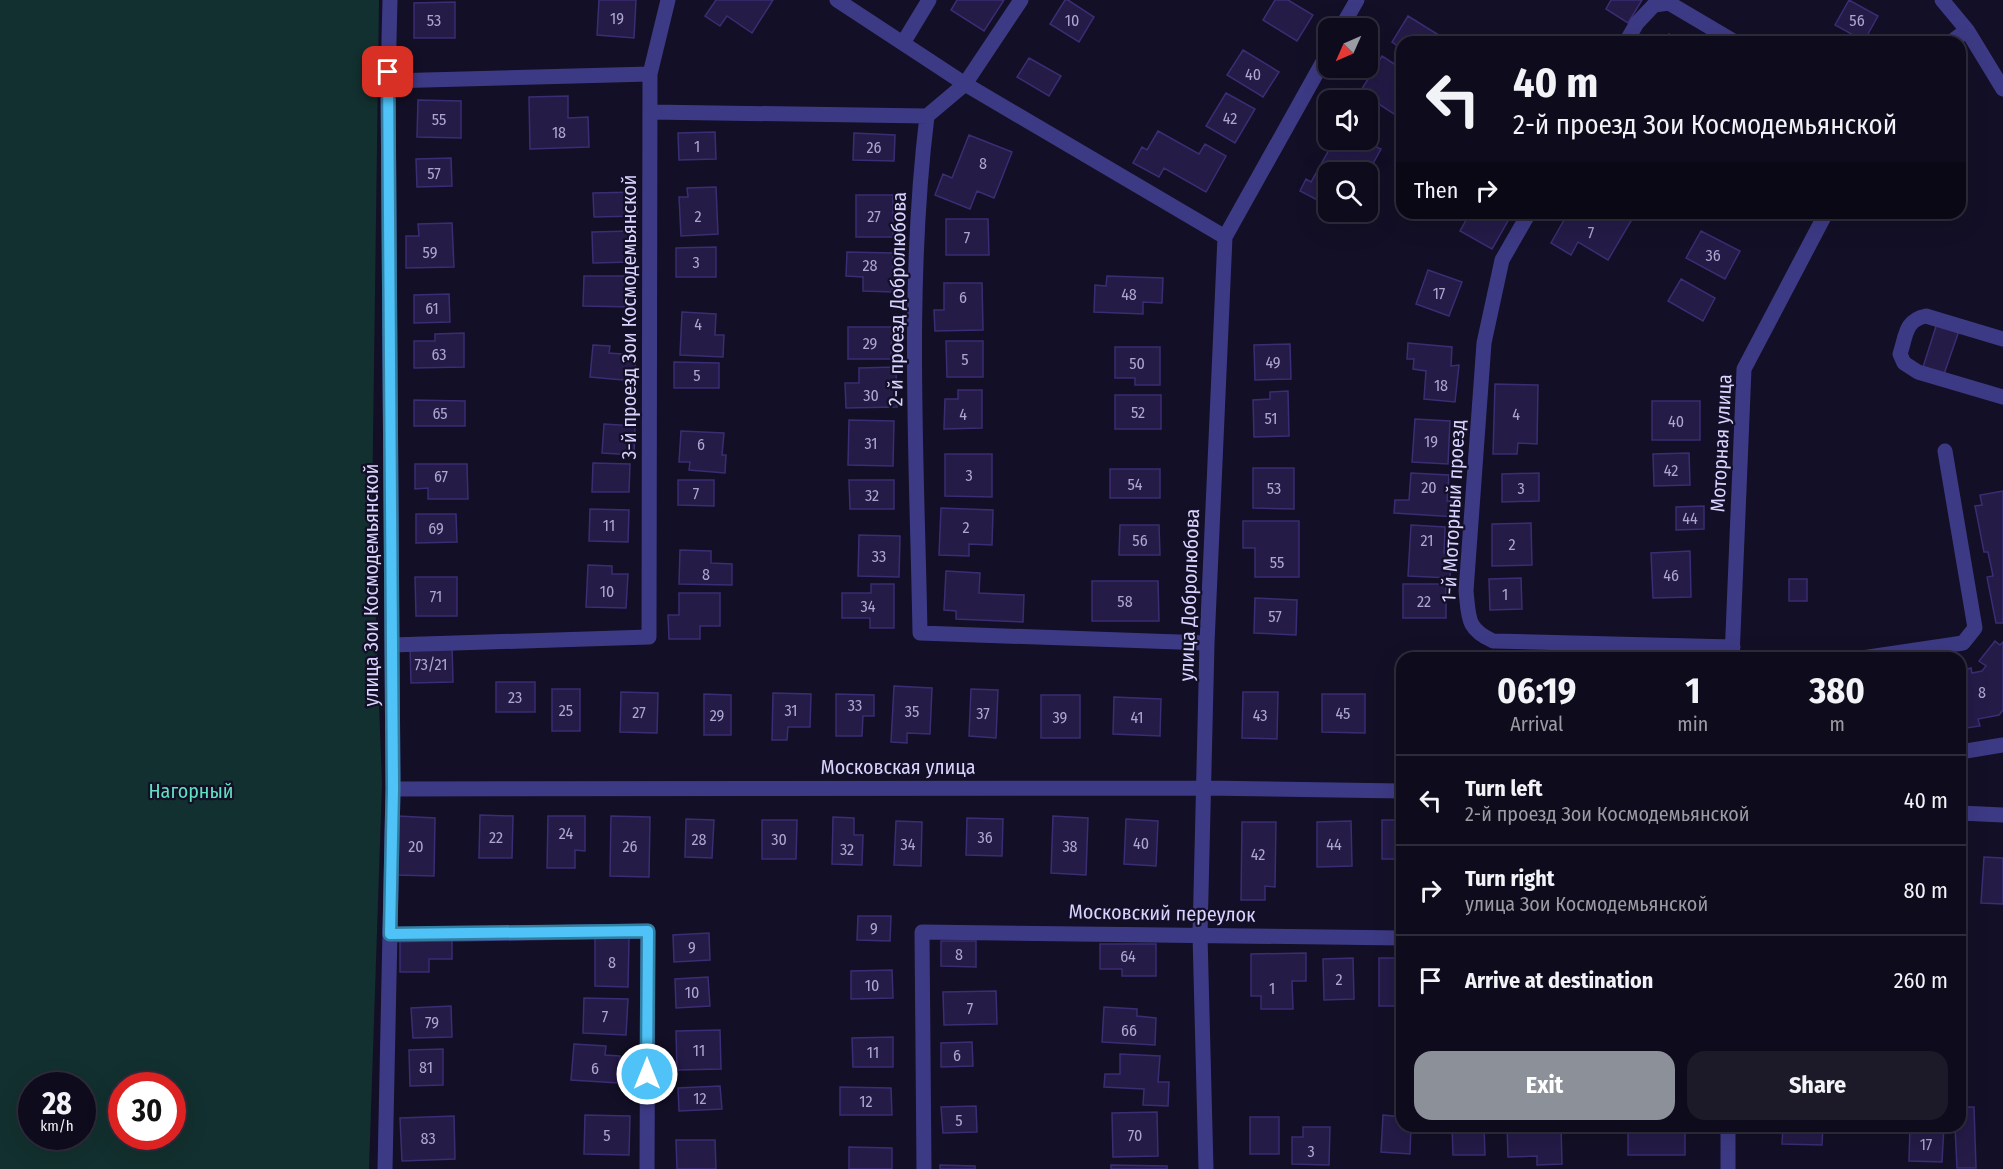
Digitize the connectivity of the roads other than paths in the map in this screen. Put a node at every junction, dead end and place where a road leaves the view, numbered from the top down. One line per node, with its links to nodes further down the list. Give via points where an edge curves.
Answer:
1 (390, 0): 16 (street, улица Зои Космодемьянской)
2 (669, 0): 15 (street, 3-й проезд Зои Космодемьянской)
3 (837, 0): 13 (street)
4 (929, 0): 13 (street)
5 (1021, 0): 17 (street)
6 (1358, 0): 8 (street)
7 (1946, 1): 9 (street)
8 (1347, 18)
9 (1967, 30): 12 (street); 18 (street)
10 (1629, 36): 11 (street, via 1654,5 1669,3)
11 (1725, 36)
12 (1959, 36)
13 (903, 43): 17 (street)
14 (1318, 71): 23 (street, улица Добролюбова)
15 (650, 74): 16 (street); 19 (street, 3-й проезд Зои Космодемьянской)
16 (388, 81): 28 (street, улица Зои Космодемьянской)
17 (965, 84): 20 (street); 23 (street)
18 (2003, 89)
19 (651, 112): 20 (street); 28 (street, 3-й проезд Зои Космодемьянской, via 649,637)
20 (927, 116): 27 (street, 2-й проезд Добролюбова, via 917,229 920,633)
21 (1526, 219): 29 (street, 1-й Моторный проезд, via 1503,260 1484,344 1467,591 1470,623 1479,635 1493,641)
22 (1823, 219): 30 (street, Моторная улица, via 1744,369)
23 (1225, 237): 27 (street, улица Добролюбова)
24 (2003, 339): 25 (street, via 1926,316 1909,324 1900,354 1904,363 1918,372)
25 (2003, 397)
26 (1945, 451): 31 (street, via 1975,628 1963,643)
27 (1207, 643): 34 (street, улица Добролюбова)
28 (392, 645): 35 (street, улица Зои Космодемьянской)
29 (1712, 652)
30 (1732, 652)
31 (1902, 652)
32 (2003, 745): 33 (street)
33 (1966, 751)
34 (1204, 788): 35 (street, Московская улица); 36 (street, Московская улица); 40 (street, улица Добролюбова)
35 (393, 789): 39 (street, улица Зои Космодемьянской)
36 (1396, 791)
37 (1966, 813): 38 (street)
38 (2003, 815)
39 (390, 934): 43 (street, улица Зои Космодемьянской); 44 (street, via 648,931)
40 (1200, 935): 41 (street, Московский переулок); 45 (street, Московский переулок, via 922,932); 46 (street, улица Добролюбова)
41 (1396, 938)
42 (1728, 1132): 47 (street)
43 (385, 1169)
44 (647, 1169)
45 (924, 1169)
46 (1206, 1169)
47 (1728, 1169)

